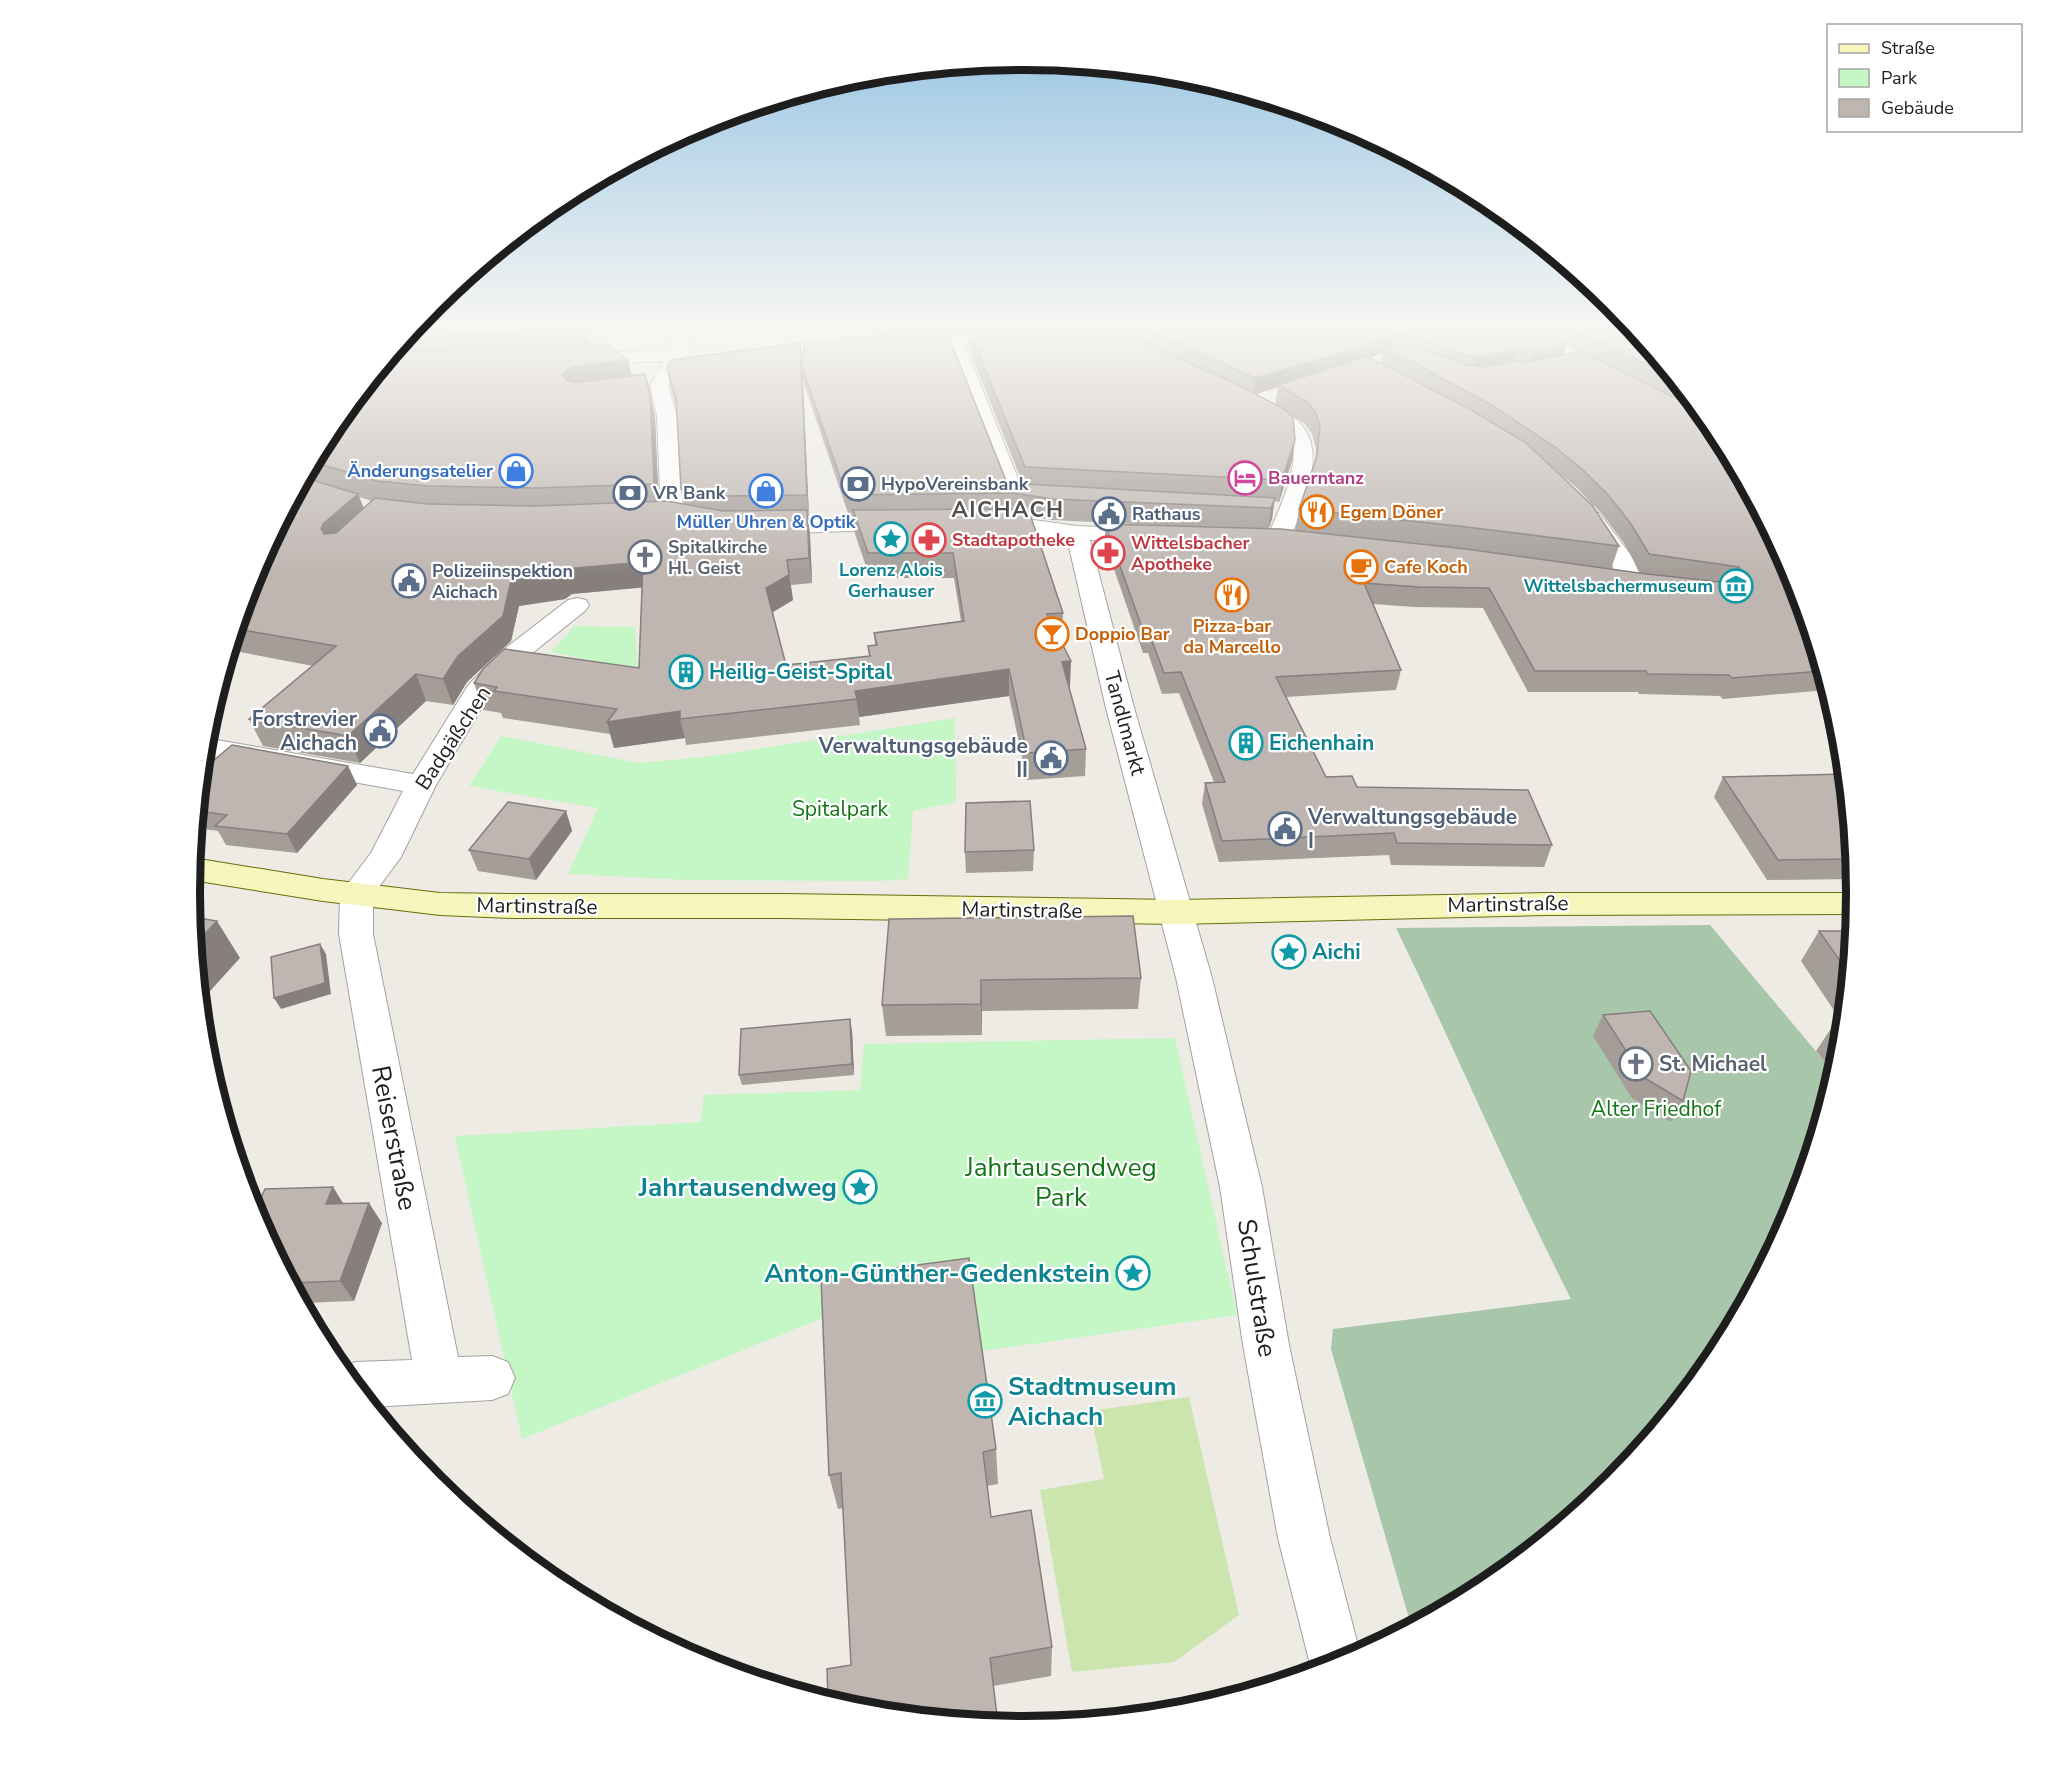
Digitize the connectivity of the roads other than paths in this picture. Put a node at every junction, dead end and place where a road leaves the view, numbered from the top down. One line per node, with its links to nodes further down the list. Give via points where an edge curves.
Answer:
1 (667, 408): 8 (street, via 683,518)
2 (982, 408): 4 (street, via 1016,497)
3 (1260, 408): 7 (street, via 1285,420 1303,438 1305,452)
4 (1065, 499)
5 (1577, 505): 15 (street, via 1619,555)
6 (1268, 510): 7 (street)
7 (1290, 511): 14 (street, via 1267,539)
8 (650, 517)
9 (916, 524): 11 (street)
10 (969, 524): 12 (street)
11 (745, 526)
12 (1077, 533): 13 (street); 22 (street, Tandlmarkt, via 1119,704)
13 (1168, 537)
14 (1302, 541)
15 (1630, 583)
16 (577, 605): 18 (street, Badgäßchen, via 516,653 479,690)
17 (214, 748): 18 (street)
18 (421, 785): 20 (street, Badgäßchen, via 385,857)
19 (201, 870): 20 (main road, Martinstraße)
20 (357, 894): 22 (main road, Martinstraße, via 440,904 513,906); 24 (street, Reiserstraße, via 356,934)
21 (1846, 903): 22 (main road, Martinstraße, via 1546,903)
22 (1177, 912): 26 (street, Schulstraße, via 1241,1187 1266,1345 1304,1538)
23 (492, 1378): 24 (street)
24 (439, 1381): 25 (street)
25 (363, 1385)
26 (1334, 1655)

